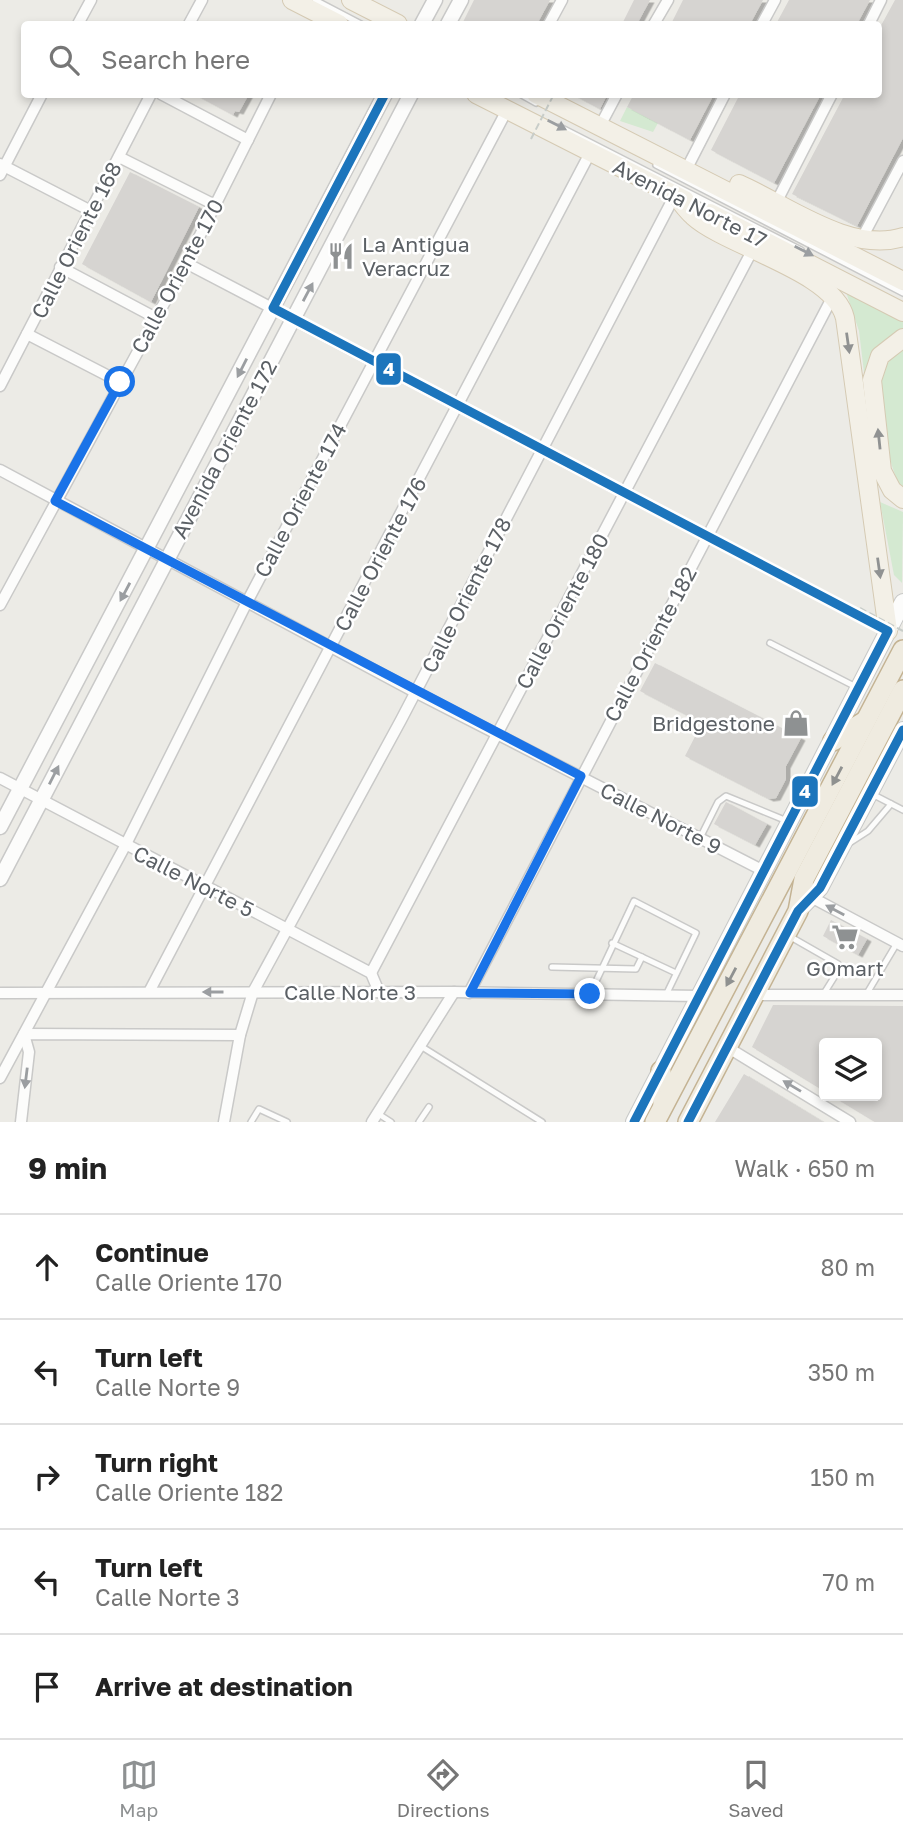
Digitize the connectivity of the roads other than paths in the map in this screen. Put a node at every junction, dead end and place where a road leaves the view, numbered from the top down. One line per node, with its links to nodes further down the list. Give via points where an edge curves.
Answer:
1 (91, 0): 13 (street)
2 (202, 0): 14 (street)
3 (292, 0): 12 (main road)
4 (338, 0): 17 (lane)
5 (351, 0): 18 (main road)
6 (435, 0): 19 (street)
7 (461, 0): 20 (street)
8 (562, 0): 21 (street)
9 (668, 0): 22 (street)
10 (775, 0): 23 (street)
11 (881, 0): 24 (street)
12 (312, 12): 15 (main road); 16 (lane)
13 (80, 21)
14 (191, 21)
15 (332, 21)
16 (349, 21)
17 (378, 21)
18 (392, 21)
19 (424, 21)
20 (450, 21)
21 (551, 21)
22 (656, 21)
23 (764, 21)
24 (870, 21)
25 (40, 98): 46 (street)
26 (149, 98): 43 (street, Calle Oriente 168)
27 (169, 98): 40 (street)
28 (269, 98): 40 (street, Calle Oriente 170)
29 (383, 98): 63 (street, Avenida Oriente 172)
30 (409, 98): 66 (street, Avenida Oriente 172, one-way to 30)
31 (484, 98): 37 (main road, Avenida Norte 17)
32 (528, 98): 41 (lane)
33 (544, 98): 39 (main road, Avenida Norte 17)
34 (615, 98): 39 (street)
35 (723, 98): 47 (street)
36 (830, 98): 49 (street)
37 (508, 110): 42 (main road, Avenida Norte 17); 69 (street, Calle Oriente 174)
38 (555, 124): 55 (lane, one-way to 55)
39 (600, 126): 47 (main road, Avenida Norte 17)
40 (248, 140): 50 (street, Calle Oriente 170)
41 (631, 152)
42 (590, 153): 48 (main road, Avenida Norte 17); 72 (street, Calle Oriente 176)
43 (119, 157): 50 (street); 51 (street, Calle Oriente 168)
44 (643, 158): 60 (lane)
45 (903, 161): 53 (street)
46 (2, 168): 51 (street)
47 (686, 170): 49 (main road, via 717,174); 58 (main road, Avenida Norte 17)
48 (675, 195): 54 (main road, via 694,218); 64 (main road, Avenida Norte 17); 73 (street, Calle Oriente 178)
49 (777, 201): 53 (main road)
50 (215, 205): 56 (street, Calle Oriente 170)
51 (89, 210): 57 (street, Calle Oriente 168)
52 (903, 237): 53 (main road)
53 (861, 240)
54 (753, 249): 61 (main road); 75 (street, Calle Oriente 180)
55 (804, 251)
56 (186, 263): 63 (street); 65 (street, Calle Oriente 170)
57 (60, 267): 65 (street); 67 (street, Calle Oriente 168)
58 (903, 281)
59 (874, 288): 62 (lane)
60 (903, 293)
61 (833, 296): 78 (street, Calle Oriente 182); 84 (main road, one-way to 84, via 845,318)
62 (903, 302)
63 (273, 308): 66 (street); 79 (street, Avenida Oriente 172, one-way to 79)
64 (903, 312)
65 (156, 318): 70 (street, Calle Oriente 170)
66 (294, 318): 69 (street); 80 (street, Avenida Oriente 172)
67 (27, 334): 70 (street); 71 (street, Calle Oriente 168)
68 (903, 338): 76 (main road, one-way to 68, via 882,471 872,380 880,356)
69 (374, 359): 72 (street); 81 (street, Calle Oriente 174)
70 (120, 382): 77 (street, Calle Oriente 170)
71 (0, 386)
72 (460, 405): 73 (street); 86 (street, Calle Oriente 176)
73 (542, 448): 75 (street); 90 (street, Calle Oriente 178)
74 (0, 471): 77 (street, Calle Norte 9)
75 (624, 492): 78 (street); 93 (street, Calle Oriente 180)
76 (903, 499)
77 (55, 501): 79 (street, Calle Norte 9); 83 (street, Calle Oriente 170)
78 (707, 537): 84 (street); 95 (street, Calle Oriente 182)
79 (148, 549): 80 (street, Calle Norte 9); 97 (street, Avenida Oriente 172, one-way to 97)
80 (165, 559): 81 (street, Calle Norte 9); 99 (street, Avenida Oriente 172, one-way to 80)
81 (247, 602): 86 (street, Calle Norte 9); 105 (street, Calle Oriente 174)
82 (903, 602): 84 (main road)
83 (0, 605)
84 (895, 631): 88 (main road)
85 (771, 643): 88 (lane)
86 (331, 646): 90 (street, Calle Norte 9); 109 (street, Calle Oriente 176)
87 (903, 650): 91 (highway)
88 (858, 689): 94 (main road)
89 (903, 691): 110 (highway, via 804,879)
90 (415, 692): 93 (street, Calle Norte 9); 111 (street, Calle Oriente 178)
91 (866, 720): 94 (highway); 141 (highway, one-way to 141)
92 (903, 730): 98 (main road)
93 (499, 732): 95 (street, Calle Norte 9); 118 (street, Calle Oriente 180)
94 (833, 741): 102 (main road)
95 (581, 776): 104 (street, Calle Norte 9); 126 (street, Calle Oriente 182)
96 (0, 778): 97 (street, Calle Norte 5)
97 (20, 789): 99 (street, Calle Norte 5); 103 (street, Avenida Oriente 172)
98 (870, 793): 100 (lane); 106 (main road)
99 (41, 800): 105 (street, Calle Norte 5); 108 (street, Avenida Oriente 172)
100 (891, 804): 101 (lane); 106 (lane, via 868,831)
101 (903, 810)
102 (790, 822): 104 (lane, via 726,796 718,802); 107 (main road)
103 (0, 827)
104 (700, 838): 107 (street, Calle Norte 9)
105 (125, 846): 109 (street, Calle Norte 5); 125 (street, Calle Oriente 174)
106 (839, 850): 110 (main road, via 820,888)
107 (764, 871): 133 (main road)
108 (0, 879)
109 (206, 887): 111 (street, Calle Norte 5); 120 (street, Calle Oriente 176)
110 (804, 904): 112 (highway); 114 (street, one-way to 110)
111 (290, 930): 118 (street, Calle Norte 5); 121 (street, Calle Oriente 178)
112 (786, 934): 129 (highway); 130 (lane, via 838,964)
113 (612, 943): 115 (lane); 117 (lane); 119 (lane, via 634,901 696,933)
114 (900, 945): 131 (lane)
115 (642, 957): 117 (lane, via 636,969); 119 (lane)
116 (552, 967): 117 (lane)
117 (599, 970): 127 (lane)
118 (371, 973): 122 (street)
119 (676, 973): 128 (lane)
120 (149, 992): 121 (street, Calle Norte 3, one-way to 120); 125 (street, Calle Norte 3)
121 (253, 992): 122 (street, Calle Norte 3); 135 (street, Calle Oriente 178)
122 (379, 992): 123 (street, Calle Norte 3)
123 (454, 992): 126 (street, Calle Norte 3); 136 (street)
124 (0, 993): 125 (street, Calle Norte 3)
125 (44, 993): 134 (street, Calle Oriente 174)
126 (470, 993): 127 (street, Calle Norte 3)
127 (590, 994): 128 (street, Calle Norte 3)
128 (667, 995): 133 (street, Calle Norte 3)
129 (754, 995): 130 (street); 137 (highway)
130 (823, 995): 131 (street)
131 (866, 995): 132 (street)
132 (903, 995)
133 (699, 996): 138 (main road)
134 (24, 1034): 135 (street); 139 (street, Calle Oriente 174); 143 (street, one-way to 143, via 29,1052)
135 (240, 1035): 144 (street, Calle Oriente 178)
136 (419, 1045): 142 (street); 149 (lane)
137 (727, 1047): 151 (highway); 152 (street, one-way to 137)
138 (660, 1070): 141 (highway); 150 (main road)
139 (0, 1078)
140 (429, 1107): 148 (lane)
141 (659, 1113)
142 (374, 1117): 147 (lane)
143 (21, 1122)
144 (223, 1122)
145 (251, 1122): 146 (lane, via 259,1109)
146 (287, 1122)
147 (391, 1122)
148 (419, 1122)
149 (542, 1122)
150 (634, 1122)
151 (688, 1122)
152 (850, 1122)

